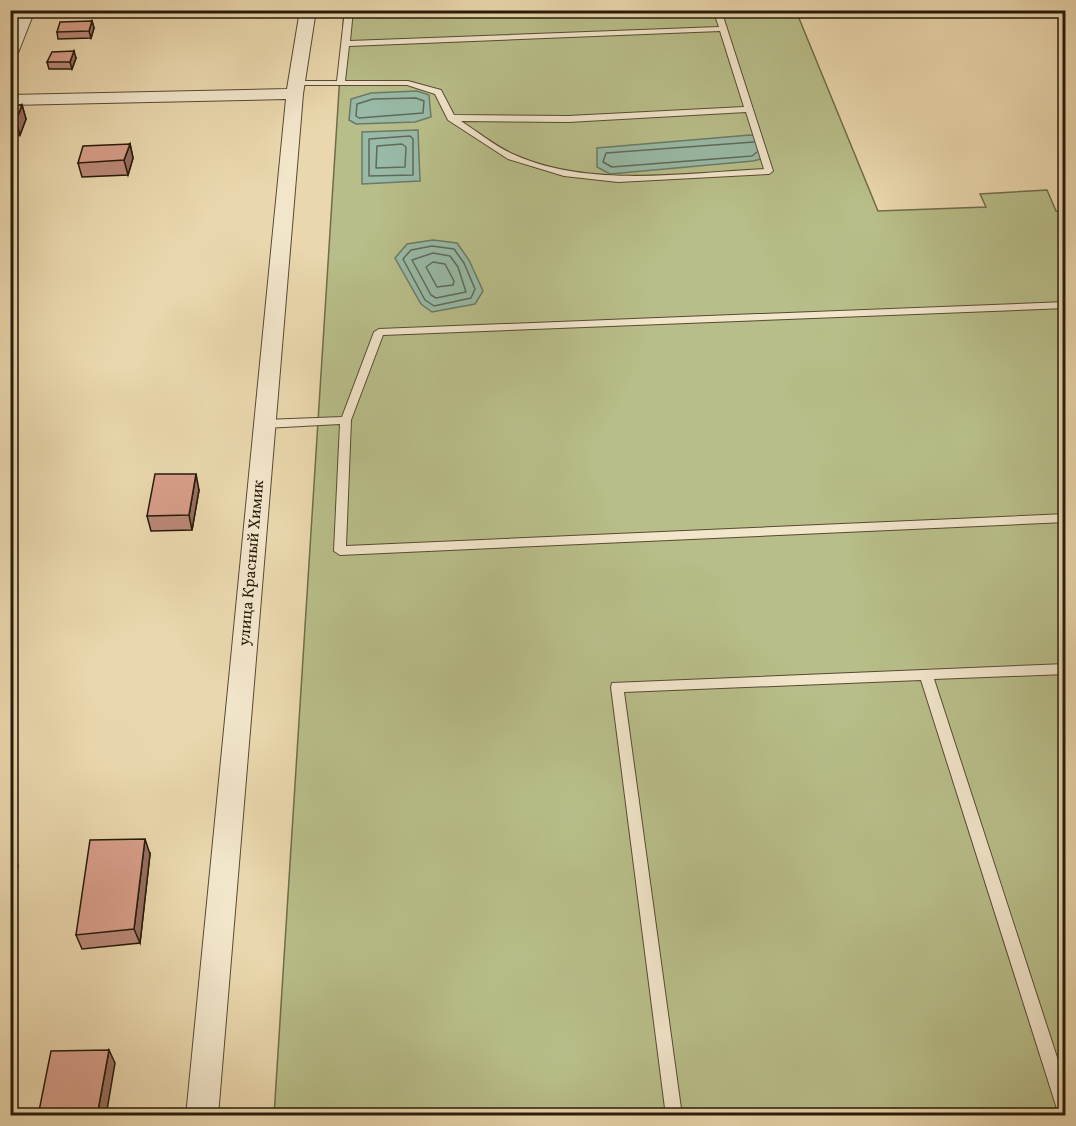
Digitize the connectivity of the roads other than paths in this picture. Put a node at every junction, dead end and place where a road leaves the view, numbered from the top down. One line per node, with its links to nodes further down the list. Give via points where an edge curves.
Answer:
1 (28, 10): 7 (street)
2 (308, 10): 9 (street, улица Красный Химик)
3 (349, 10): 6 (lane)
4 (717, 10): 5 (lane)
5 (723, 29): 6 (lane); 11 (lane)
6 (345, 44): 8 (lane)
7 (10, 53)
8 (341, 83): 9 (lane); 12 (lane, via 408,83 438,92)
9 (296, 88): 10 (street); 15 (street, улица Красный Химик)
10 (10, 100)
11 (749, 109): 12 (lane, via 568,119); 12 (lane, via 769,171 618,179 564,173 511,157)
12 (451, 118)
13 (1065, 305): 14 (lane, via 379,332)
14 (346, 420): 15 (lane); 16 (lane, via 340,551)
15 (265, 424): 20 (street, улица Красный Химик)
16 (1065, 518)
17 (1065, 669): 18 (lane)
18 (926, 675): 19 (lane); 21 (lane, via 617,687)
19 (1065, 1112)
20 (202, 1116)
21 (674, 1116)

